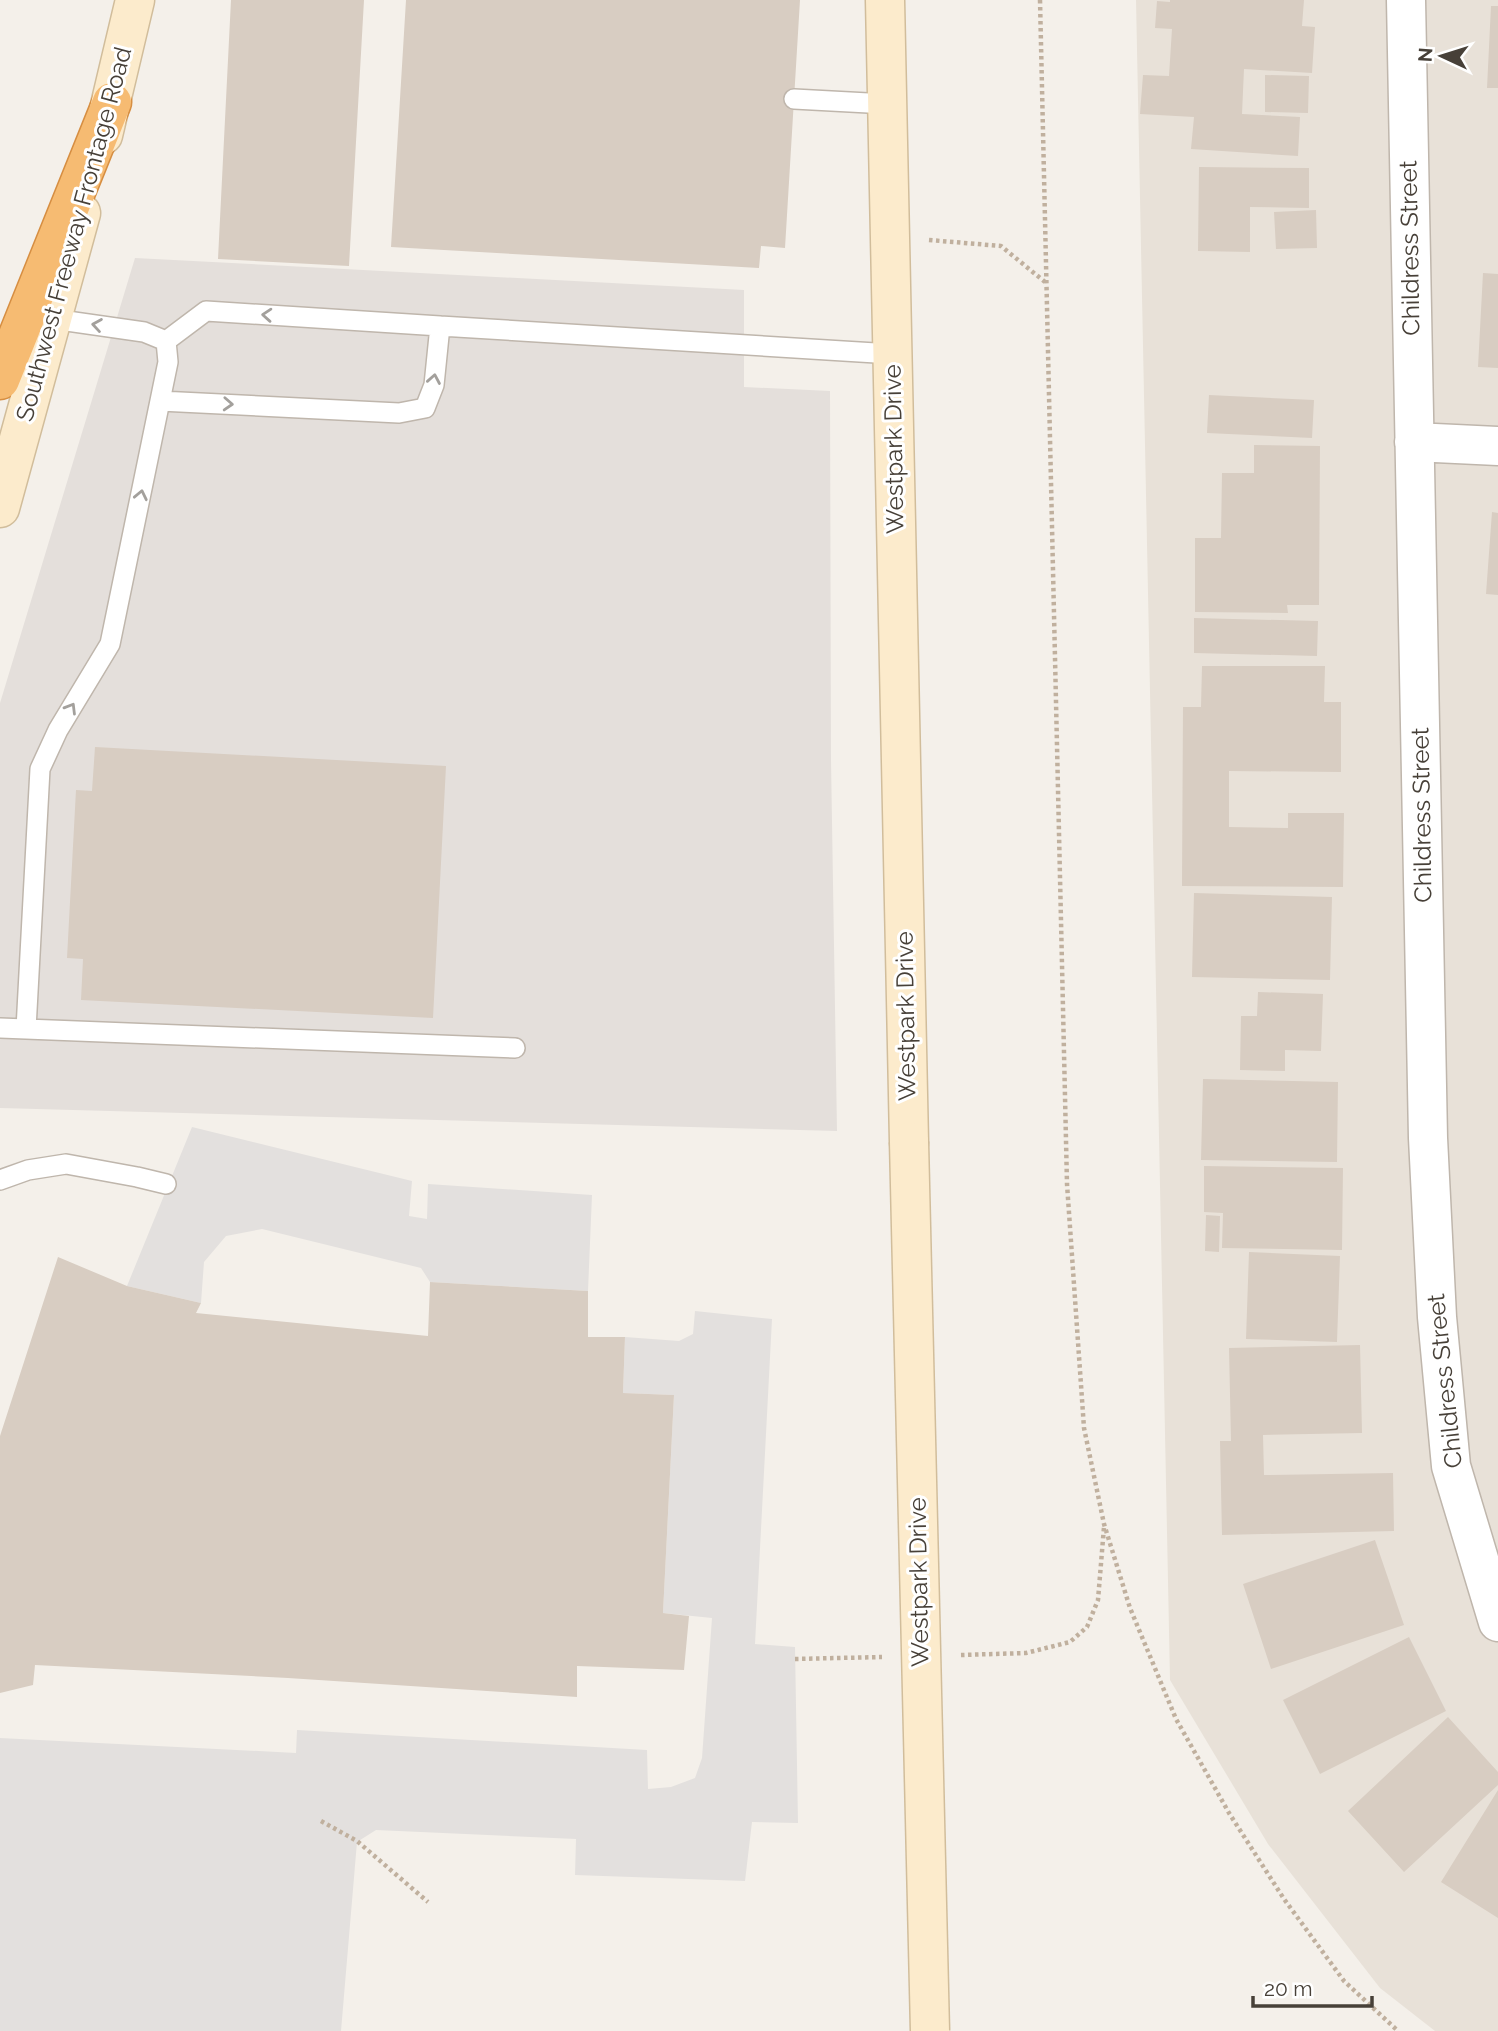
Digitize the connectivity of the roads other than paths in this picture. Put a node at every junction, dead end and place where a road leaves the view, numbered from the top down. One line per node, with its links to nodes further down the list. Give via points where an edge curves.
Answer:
1 (135, 0): 5 (main road, Southwest Freeway Frontage Road)
2 (886, 0): 6 (main road, Westpark Drive)
3 (1406, 0): 13 (street, Childress Street)
4 (794, 99): 6 (lane)
5 (112, 102): 7 (main road, Southwest Freeway Frontage Road); 11 (highway)
6 (887, 104): 10 (main road, Westpark Drive)
7 (52, 318): 9 (lane, one-way to 7, via 144,332); 15 (main road, Southwest Freeway Frontage Road)
8 (440, 326): 9 (lane, one-way to 9, via 206,311); 10 (lane); 12 (lane, one-way to 8, via 399,413 425,408 434,385)
9 (166, 341): 12 (lane)
10 (892, 354): 22 (main road, Westpark Drive, bridge)
11 (0, 380)
12 (160, 401): 17 (lane, one-way to 12, via 40,769 110,644)
13 (1414, 442): 14 (street); 21 (street, Childress Street, via 1428,1138 1437,1317 1451,1466)
14 (1498, 446)
15 (0, 508)
16 (0, 1028): 17 (lane)
17 (26, 1029): 18 (lane)
18 (515, 1048)
19 (0, 1180): 20 (lane, via 66,1164)
20 (166, 1184)
21 (1498, 1622)
22 (930, 2031)

